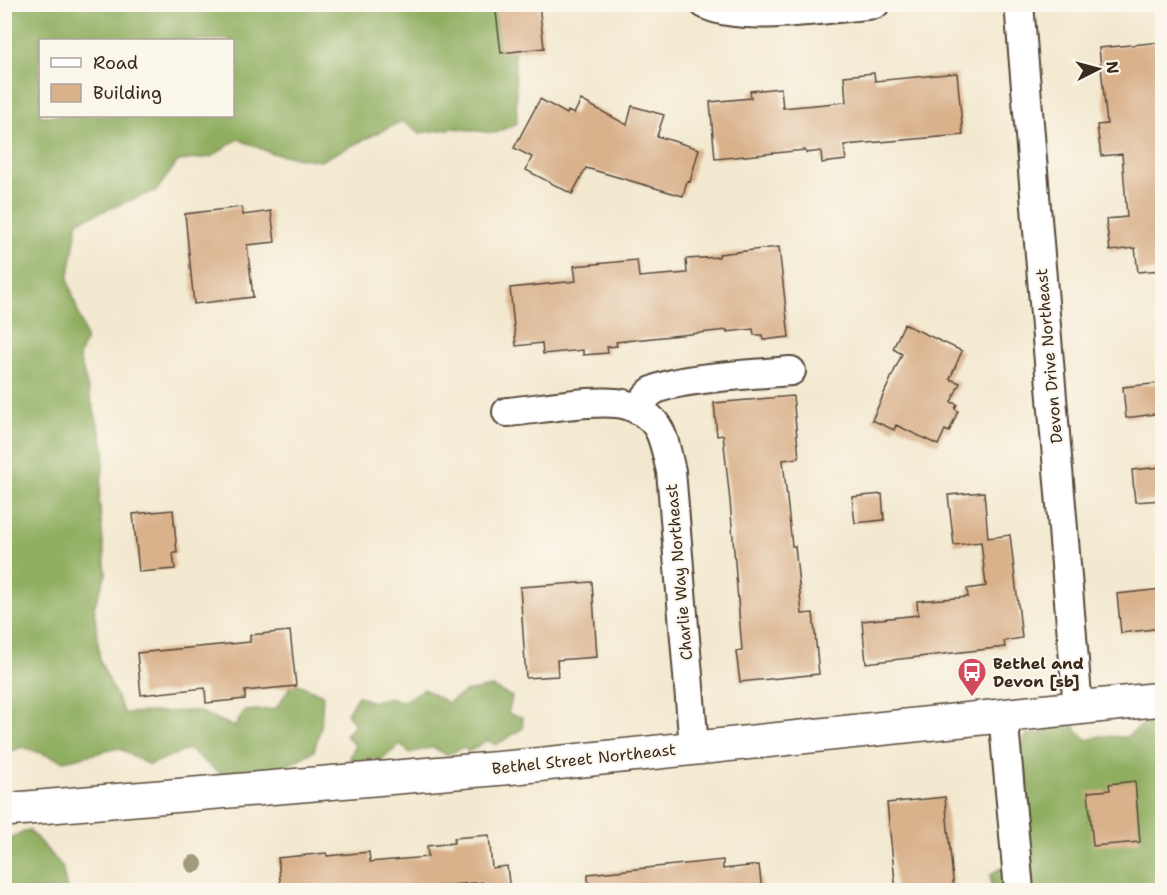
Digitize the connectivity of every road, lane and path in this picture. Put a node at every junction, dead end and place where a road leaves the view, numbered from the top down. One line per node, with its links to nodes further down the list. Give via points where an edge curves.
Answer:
1 (705, 4): 2 (street, via 710,8 765,14)
2 (875, 4)
3 (1019, 4): 8 (street, Devon Drive Northeast)
4 (791, 371): 5 (street, via 670,384 652,391)
5 (636, 409): 6 (street, via 604,402); 10 (street, Charlie Way Northeast, via 657,426 670,471)
6 (507, 412)
7 (1162, 699): 8 (street, Bethel Street Northeast)
8 (1078, 708): 9 (street, Bethel Street Northeast)
9 (1003, 714): 10 (street, Bethel Street Northeast); 12 (street)
10 (694, 747): 11 (street, Bethel Street Northeast)
11 (4, 810)
12 (1019, 891)

